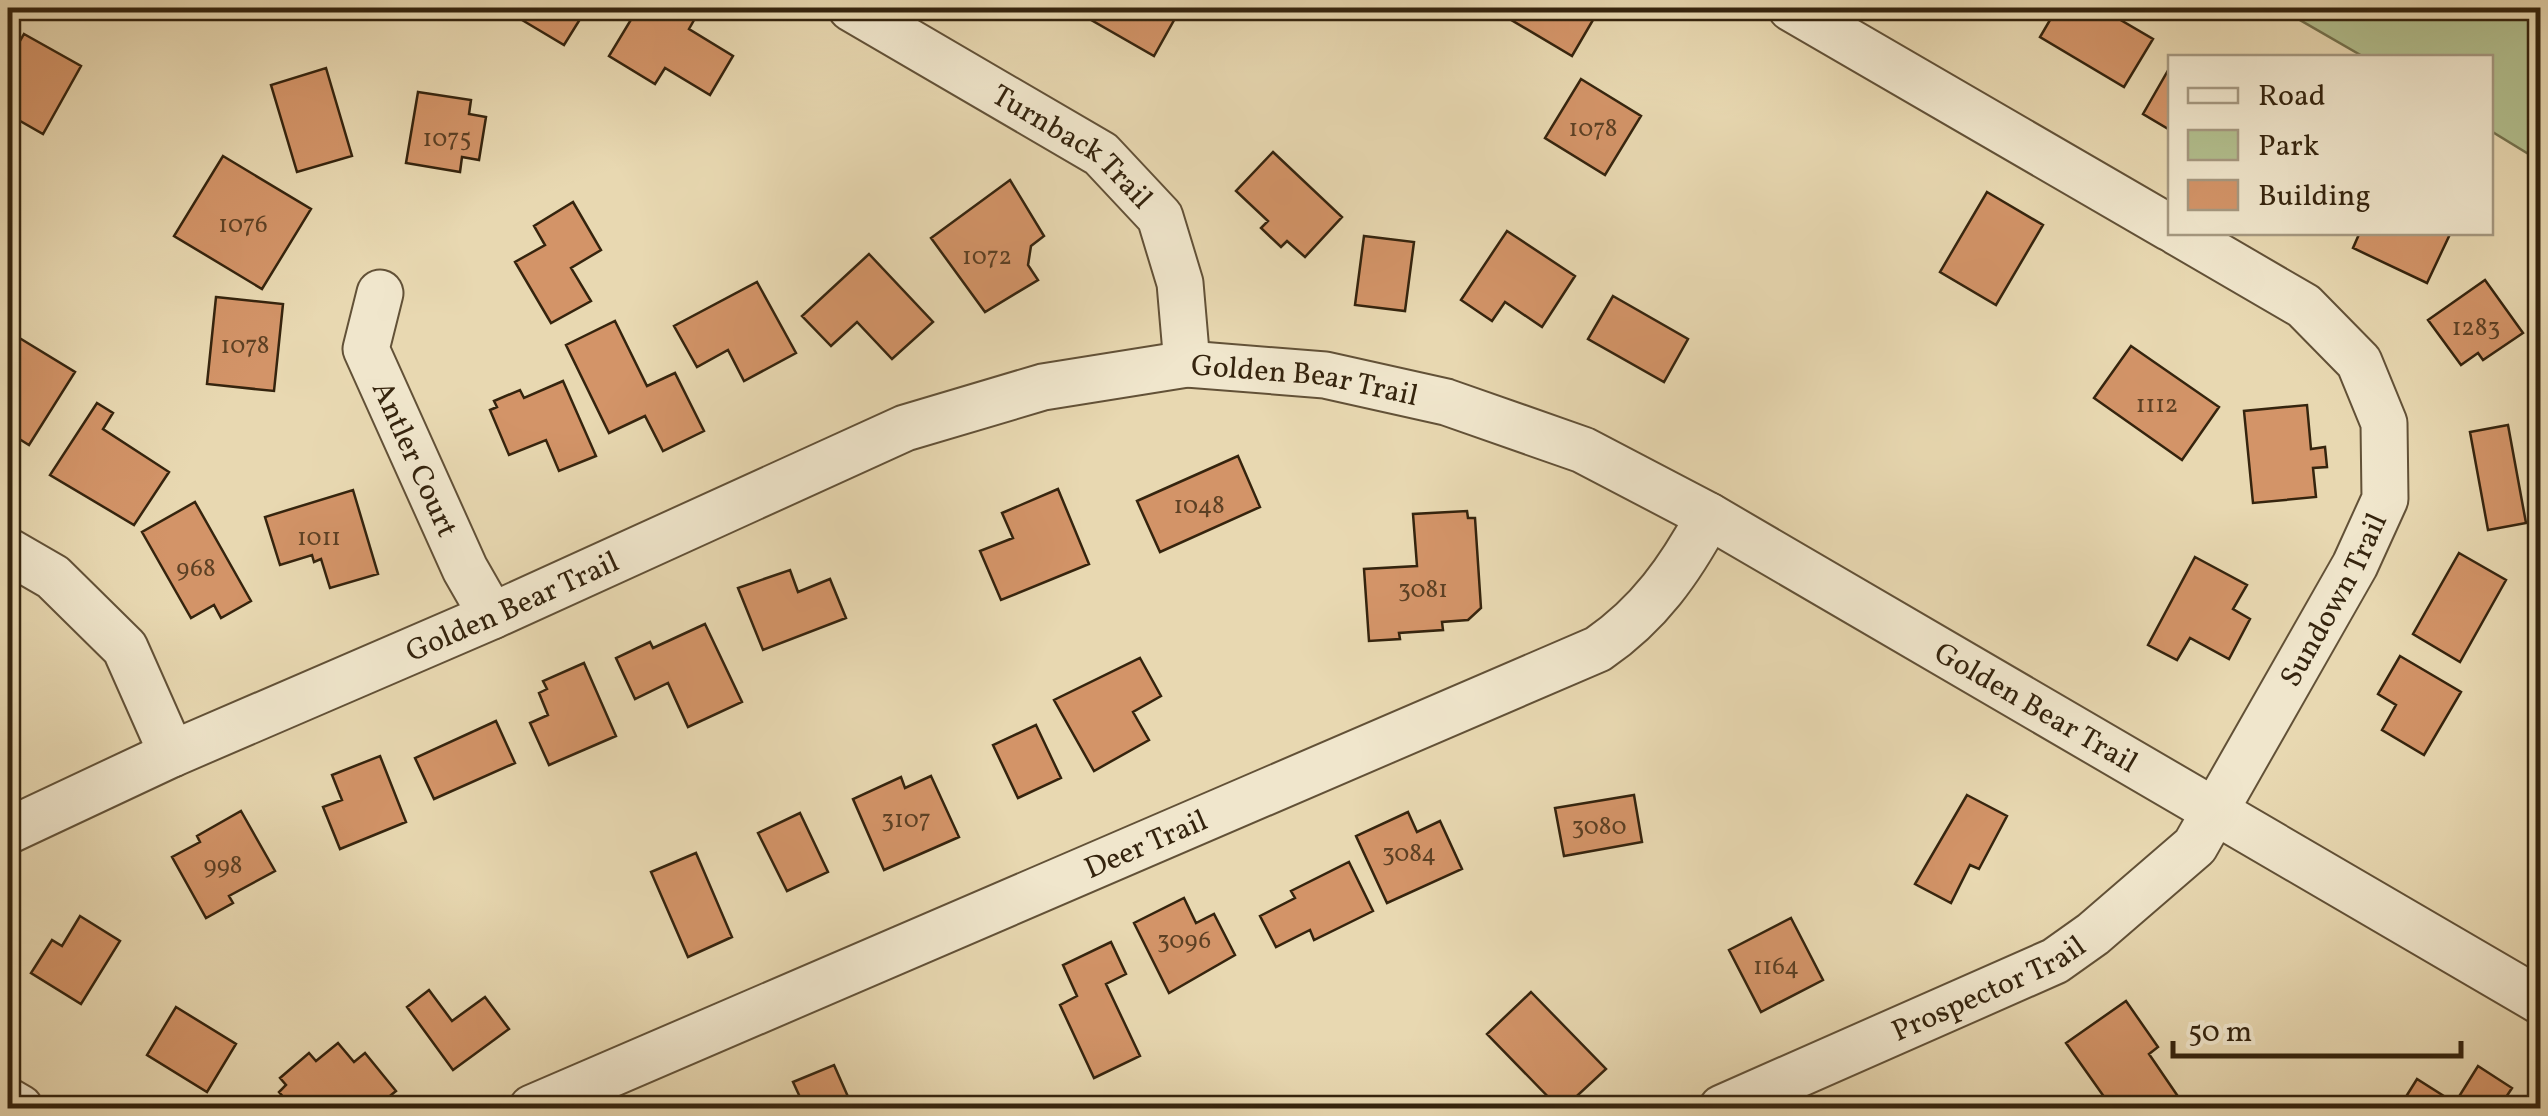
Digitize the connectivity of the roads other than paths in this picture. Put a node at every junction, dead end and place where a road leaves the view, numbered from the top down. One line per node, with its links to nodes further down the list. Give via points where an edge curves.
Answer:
1 (851, 8): 6 (street, Turnback Trail, via 1101,154 1160,217 1180,282)
2 (1792, 8): 3 (street)
3 (2168, 227)
4 (2183, 235): 11 (street, Sundown Trail, via 2304,306 2359,362 2384,423 2386,499)
5 (380, 293): 9 (street, Antler Court, via 366,349)
6 (1187, 364): 7 (street, Golden Bear Trail, via 1325,375 1446,402 1583,450); 9 (street, Golden Bear Trail, via 1042,387 905,428)
7 (1710, 516): 11 (street, Golden Bear Trail); 16 (street, Deer Trail, via 1635,624 1598,649)
8 (8, 552): 10 (street, via 53,577 125,648)
9 (492, 616): 10 (street, Golden Bear Trail)
10 (172, 754): 12 (street, Golden Bear Trail)
11 (2216, 810): 13 (street, Golden Bear Trail); 17 (street, Prospector Trail, via 2195,846 2055,961)
12 (8, 831)
13 (2540, 1001)
14 (8, 1101): 15 (street)
15 (20, 1108)
16 (532, 1108)
17 (1722, 1108)

